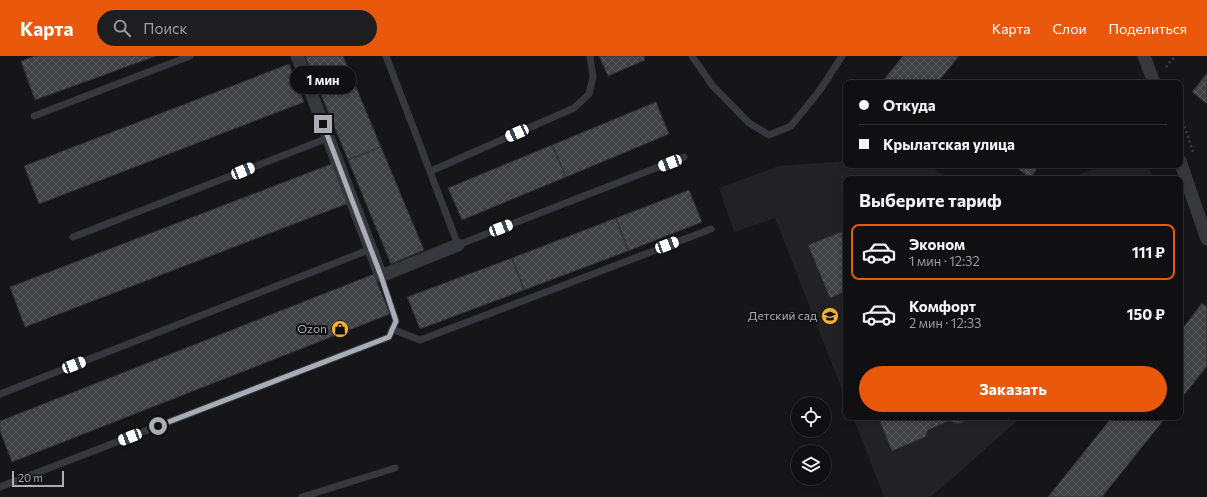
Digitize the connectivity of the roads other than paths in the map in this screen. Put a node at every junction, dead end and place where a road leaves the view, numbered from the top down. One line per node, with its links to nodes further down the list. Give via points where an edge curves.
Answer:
1 (190, 56): 9 (lane)
2 (297, 56): 10 (street)
3 (386, 56): 13 (lane)
4 (590, 56): 13 (lane, via 593,77 589,94 574,108)
5 (692, 56): 6 (lane, via 712,85 738,112 749,123 769,135 791,126 820,90)
6 (842, 56)
7 (1144, 56): 8 (street)
8 (1153, 80)
9 (34, 116)
10 (328, 138): 15 (lane); 18 (street)
11 (684, 158): 17 (lane)
12 (1182, 168): 16 (street)
13 (431, 171): 17 (lane)
14 (711, 229): 20 (lane, via 420,340)
15 (73, 238)
16 (1207, 239)
17 (458, 245): 19 (street)
18 (371, 249): 19 (street); 21 (lane)
19 (381, 276): 20 (lane, via 396,321)
20 (392, 329): 23 (lane, via 389,337)
21 (0, 394)
22 (395, 468): 24 (lane)
23 (0, 487)
24 (302, 497)

